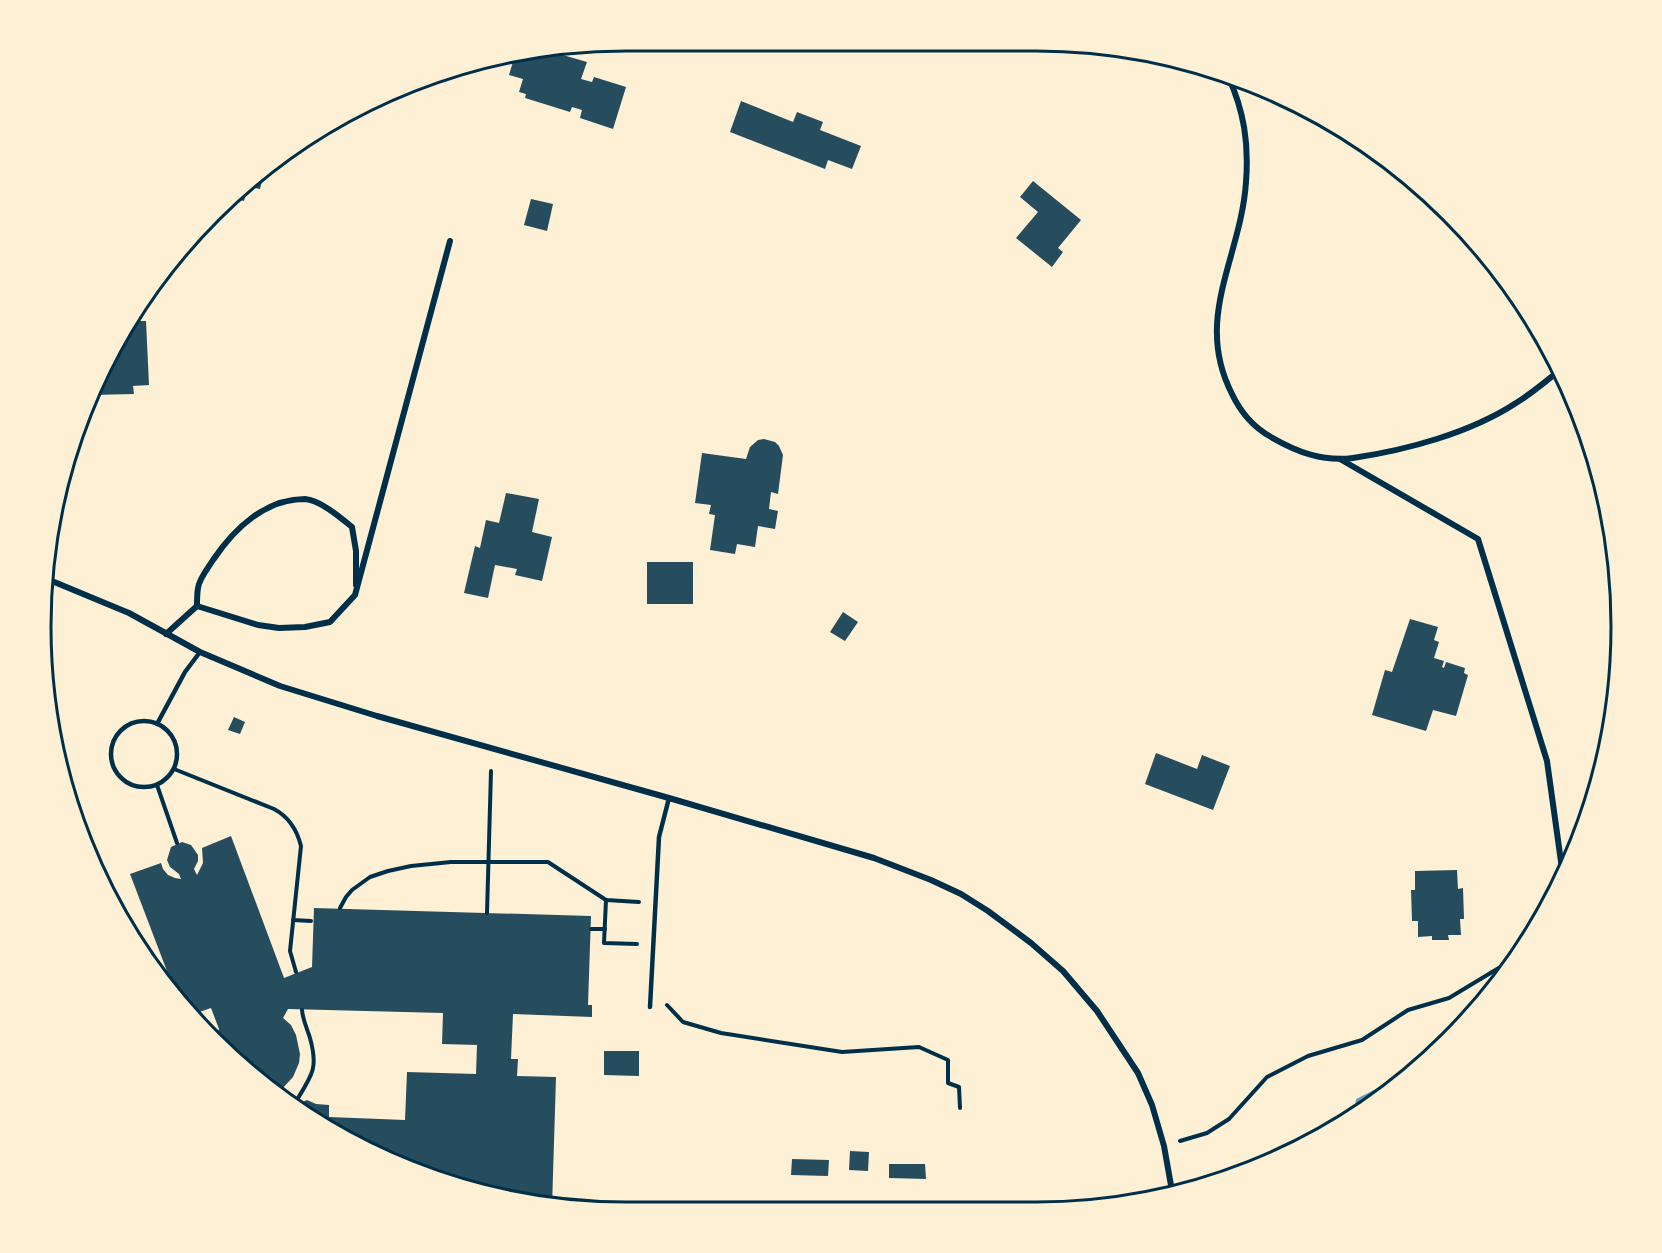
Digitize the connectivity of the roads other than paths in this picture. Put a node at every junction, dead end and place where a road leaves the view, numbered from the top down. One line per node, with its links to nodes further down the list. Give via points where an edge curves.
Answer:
1 (1233, 87): 4 (street, via 1247,157 1243,209 1216,320 1220,367 1237,404 1262,432 1303,453)
2 (450, 241): 6 (street)
3 (1553, 375): 4 (street, via 1516,404 1450,434 1382,454)
4 (1340, 459): 12 (street, via 1478,539 1547,761)
5 (53, 581): 8 (street, via 129,613)
6 (356, 595): 7 (street, via 330,622 305,627 258,625); 7 (street, via 352,527 333,511 307,499 278,503 248,519 224,543 209,566 198,586)
7 (197, 606): 8 (street)
8 (166, 634): 9 (street)
9 (200, 652): 10 (lane); 11 (street, via 280,686 355,710)
10 (157, 724): 10 (lane, via 129,724 111,746 112,766 130,785 157,785 174,769 175,742)
11 (669, 798): 13 (lane, via 659,837); 14 (street, via 874,858 931,880 988,911 1031,943 1063,971 1097,1011 1137,1073 1152,1106)
12 (1561, 861)
13 (650, 1006)
14 (1171, 1185)

